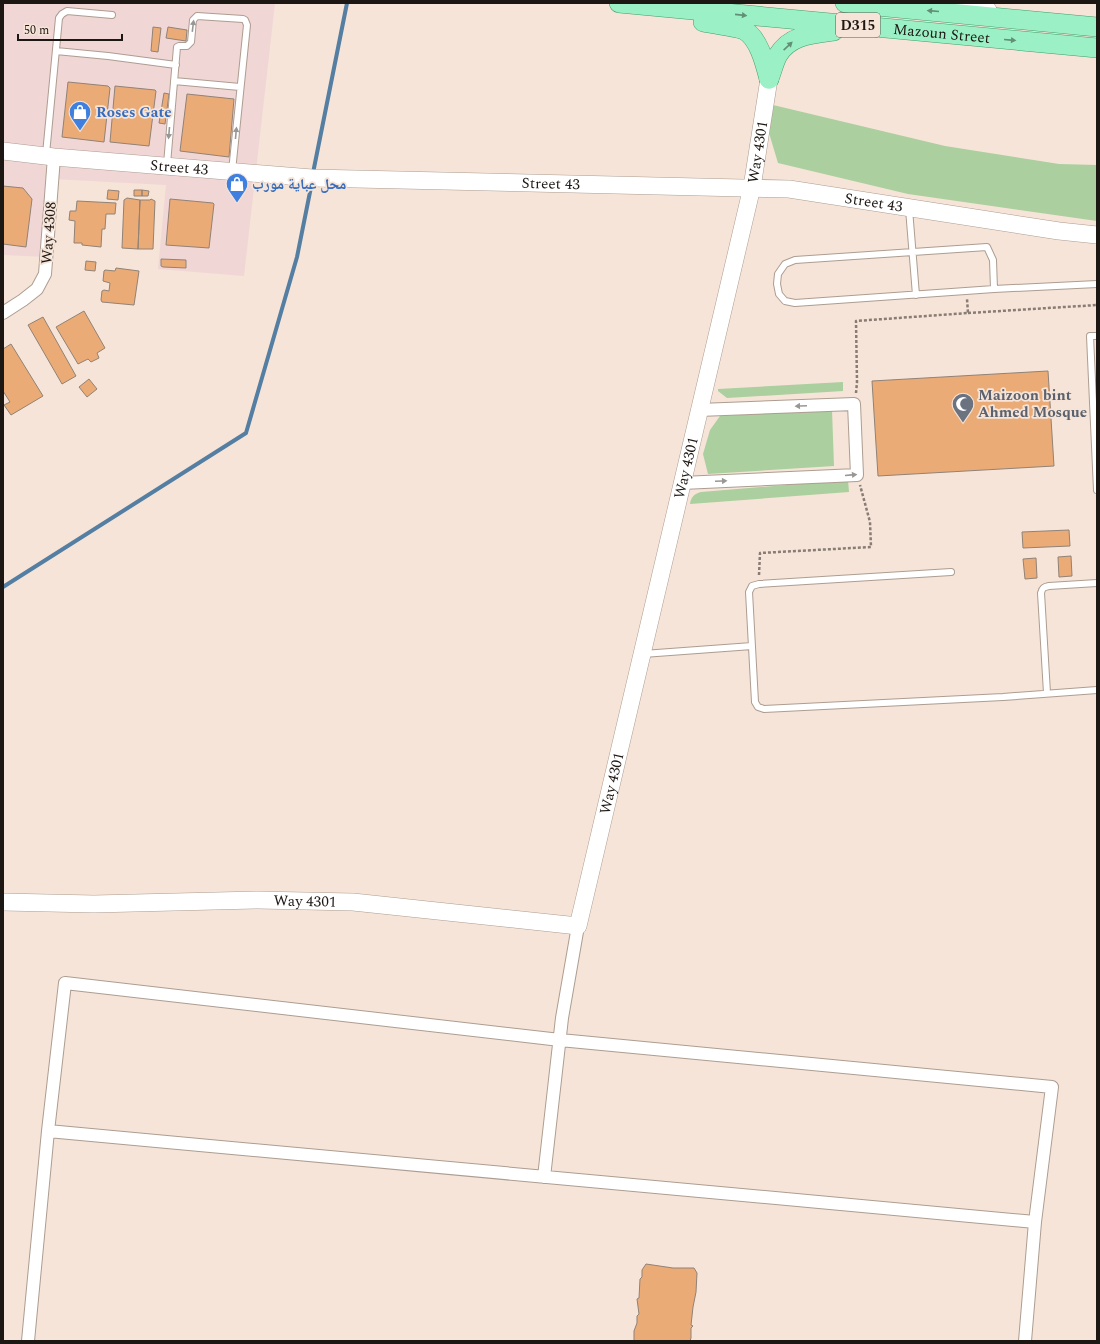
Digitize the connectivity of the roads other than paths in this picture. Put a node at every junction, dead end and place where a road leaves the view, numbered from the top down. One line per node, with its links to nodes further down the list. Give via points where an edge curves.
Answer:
1 (606, 3): 12 (main road, via 744,30 754,40)
2 (619, 3): 7 (main road, Mazoun Street / D315, one-way to 7)
3 (845, 3): 6 (main road, Mazoun Street / D315, one-way to 3)
4 (956, 3): 6 (street)
5 (112, 14): 10 (lane, via 67,11 62,14 59,18)
6 (1039, 21): 8 (main road, Mazoun Street / D315)
7 (872, 26): 9 (main road, Mazoun Street / D315, one-way to 9); 12 (main road, one-way to 7, via 778,56 788,43 803,35)
8 (1097, 27)
9 (1097, 48)
10 (56, 51): 11 (lane); 16 (lane)
11 (176, 65): 13 (lane); 14 (lane, one-way to 14, via 178,46 187,46 191,42 195,17 201,15 246,20)
12 (769, 79): 19 (street, Way 4301)
13 (174, 81): 14 (lane); 17 (lane, one-way to 17)
14 (240, 87): 18 (lane, one-way to 14)
15 (3, 151): 16 (street, Street 43)
16 (50, 156): 17 (street, Street 43); 26 (street, Way 4308, via 45,274 37,289)
17 (166, 166): 18 (street, Street 43)
18 (232, 172): 19 (street, Street 43, via 312,178)
19 (752, 187): 20 (street, Street 43, via 789,189); 28 (street, Way 4301)
20 (909, 208): 21 (street, Street 43); 22 (lane)
21 (1097, 235)
22 (912, 252): 24 (lane, via 987,247 993,260); 25 (lane); 25 (lane, via 795,260 785,264 778,274 777,284 779,294 785,301 795,303)
23 (1097, 284): 24 (lane)
24 (994, 289): 25 (lane)
25 (916, 295)
26 (3, 313)
27 (1097, 336): 30 (lane, via 1090,336)
28 (699, 410): 29 (street, Way 4301); 29 (street, one-way to 28, via 858,475 854,404)
29 (682, 483): 34 (street, Way 4301)
30 (1097, 490)
31 (951, 572): 33 (lane, via 752,586)
32 (1097, 583): 36 (lane, via 1049,586 1042,589)
33 (752, 646): 34 (lane); 36 (lane, via 755,702 758,707 764,709)
34 (642, 654): 38 (street, Way 4301)
35 (1097, 690): 36 (lane)
36 (1047, 693)
37 (3, 902): 38 (street, Way 4301, via 353,902)
38 (578, 926): 39 (street)
39 (560, 1040): 40 (street, via 65,983); 41 (street); 42 (street, via 1052,1087)
40 (48, 1131): 41 (street); 43 (street)
41 (544, 1177): 42 (street)
42 (1035, 1222): 44 (street)
43 (28, 1341)
44 (1024, 1341)

